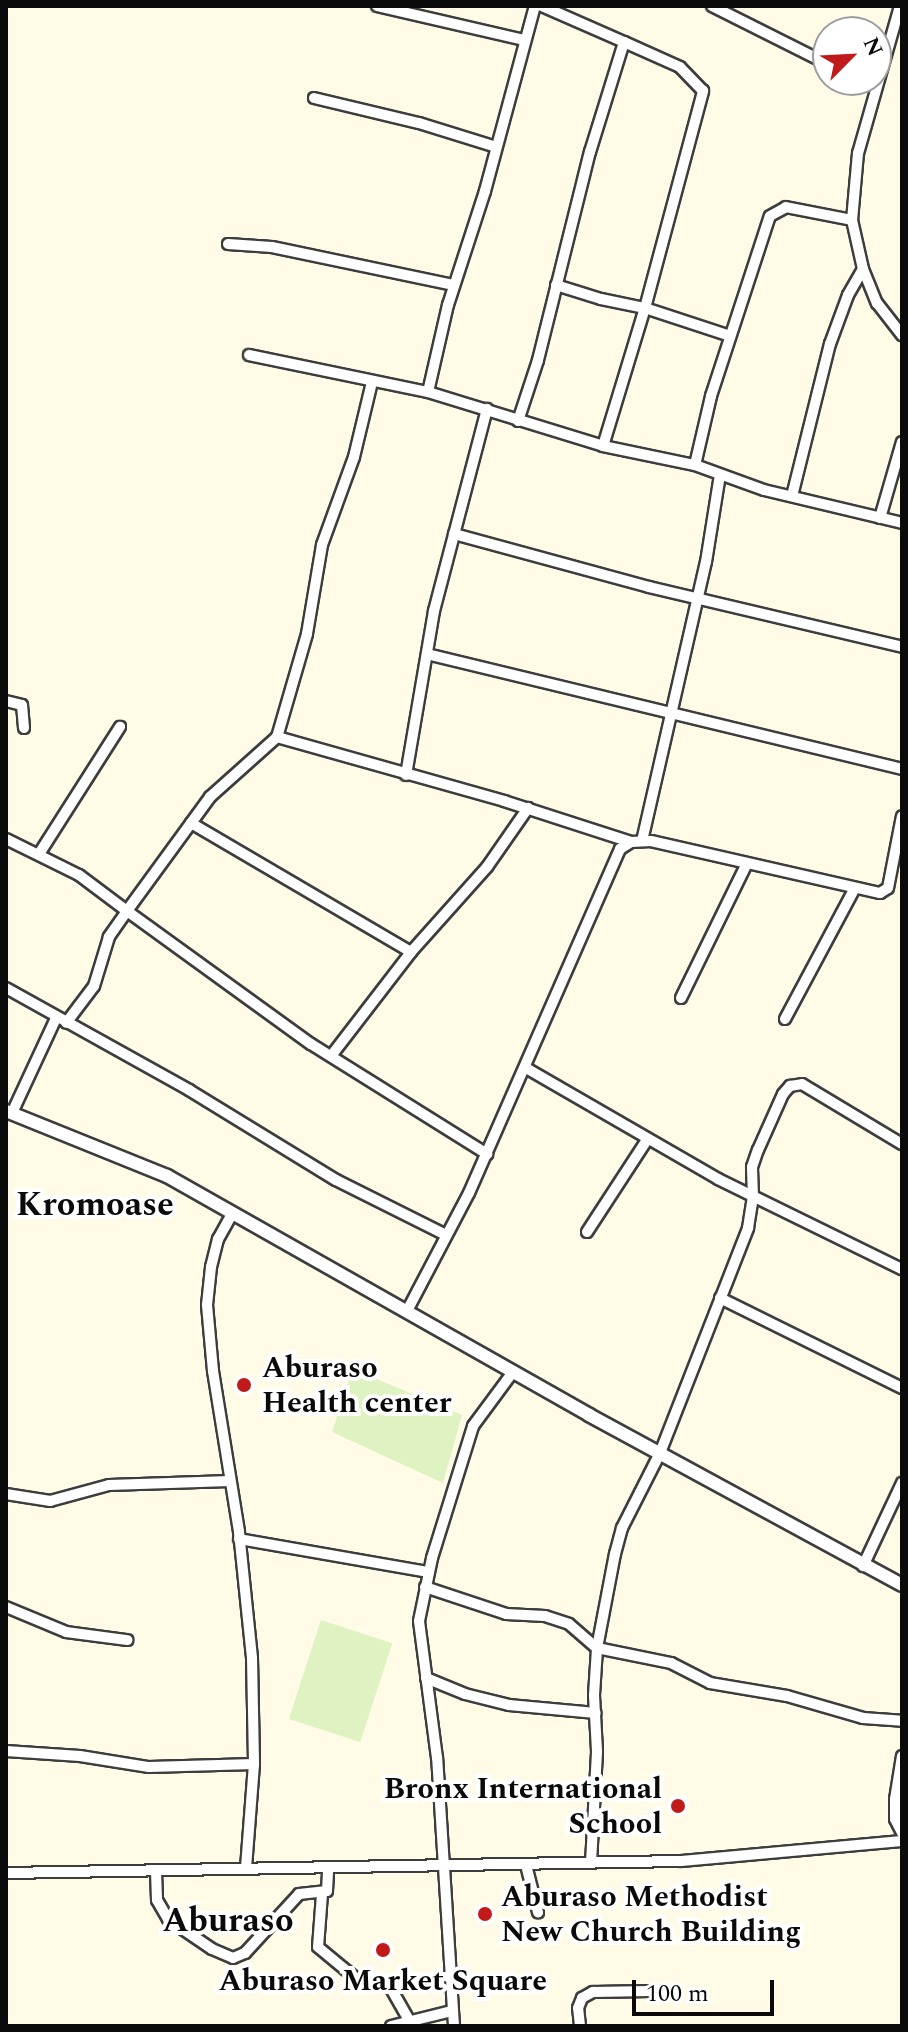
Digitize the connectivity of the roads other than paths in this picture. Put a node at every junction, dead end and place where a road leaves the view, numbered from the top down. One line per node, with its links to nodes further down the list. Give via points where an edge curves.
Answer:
1 (377, 6): 9 (street)
2 (535, 6): 9 (street)
3 (542, 6): 10 (street)
4 (712, 6): 7 (street)
5 (743, 6): 7 (street)
6 (900, 6): 8 (street)
7 (739, 19): 11 (street)
8 (897, 35)
9 (524, 40): 14 (street)
10 (624, 42): 19 (street); 20 (street, via 680,67 703,91)
11 (812, 56)
12 (874, 96): 15 (street, via 858,153)
13 (314, 98): 14 (street)
14 (496, 147): 18 (street)
15 (852, 220): 17 (street); 22 (street, via 786,207 770,216)
16 (228, 244): 18 (street, via 272,247)
17 (863, 269): 21 (street, via 883,313); 32 (street, via 830,344)
18 (454, 285): 25 (street)
19 (556, 285): 20 (street); 27 (street)
20 (645, 308): 22 (street); 29 (street)
21 (902, 335)
22 (730, 336): 30 (street)
23 (249, 355): 24 (street)
24 (372, 382): 25 (street); 43 (street, via 354,457 322,545 307,634)
25 (428, 392): 26 (street)
26 (487, 409): 27 (street); 35 (street)
27 (518, 421): 29 (street)
28 (902, 442): 33 (street)
29 (603, 446): 30 (street)
30 (695, 465): 31 (street)
31 (720, 475): 32 (street); 36 (street)
32 (792, 496): 33 (street)
33 (880, 518): 34 (street)
34 (902, 523)
35 (454, 534): 36 (street); 38 (street)
36 (697, 598): 37 (street); 40 (street)
37 (902, 647)
38 (427, 654): 40 (street); 45 (street)
39 (6, 701): 42 (street, via 22,705)
40 (672, 714): 44 (street); 50 (street)
41 (120, 727): 51 (street)
42 (24, 728)
43 (277, 737): 45 (street); 48 (street, via 227,778)
44 (902, 769)
45 (406, 775): 46 (street)
46 (528, 808): 50 (street); 55 (street, via 487,867)
47 (902, 816): 53 (street, via 888,888 880,893)
48 (191, 823): 54 (street); 55 (street)
49 (6, 839): 51 (street)
50 (636, 842): 52 (street); 61 (street, via 620,849)
51 (39, 854): 54 (street, via 79,875)
52 (747, 863): 53 (street); 57 (street)
53 (854, 890): 58 (street)
54 (127, 911): 59 (street, via 109,937 94,986); 60 (street)
55 (411, 952): 60 (street)
56 (6, 988): 59 (street)
57 (681, 998)
58 (785, 1019)
59 (61, 1020): 62 (street); 69 (street, via 336,1180)
60 (331, 1056): 65 (street)
61 (526, 1068): 63 (street); 65 (street)
62 (9, 1112): 67 (street, via 167,1176)
63 (647, 1140): 66 (street); 68 (street)
64 (902, 1144): 66 (street, via 802,1084 790,1086 752,1167)
65 (487, 1154): 69 (street)
66 (753, 1197): 70 (street); 71 (street, via 748,1228)
67 (232, 1214): 72 (street); 76 (street, via 214,1253 207,1305)
68 (587, 1232)
69 (446, 1235): 72 (street)
70 (902, 1269)
71 (720, 1298): 74 (street); 75 (street)
72 (407, 1311): 73 (street)
73 (513, 1372): 75 (street); 81 (street, via 473,1426)
74 (902, 1388)
75 (660, 1453): 80 (street); 86 (street, via 622,1528)
76 (230, 1481): 78 (street, via 109,1485 50,1501); 79 (street)
77 (902, 1483): 80 (street)
78 (6, 1494)
79 (239, 1539): 81 (street); 92 (street, via 252,1658)
80 (863, 1566): 82 (street)
81 (428, 1572): 83 (street)
82 (902, 1585)
83 (425, 1587): 86 (street, via 506,1614 569,1624); 87 (street, via 419,1621)
84 (6, 1607): 85 (street, via 66,1632)
85 (127, 1640)
86 (597, 1648): 88 (street); 89 (street, via 671,1663 710,1683 787,1696 863,1718)
87 (426, 1678): 88 (street, via 509,1705); 98 (street)
88 (596, 1713): 95 (street)
89 (902, 1721)
90 (6, 1751): 92 (street, via 149,1767)
91 (902, 1756): 93 (street, via 895,1799 895,1819)
92 (254, 1764): 97 (street)
93 (902, 1833)
94 (902, 1841): 95 (street, via 681,1861)
95 (591, 1863): 96 (street)
96 (526, 1865): 98 (street); 103 (street)
97 (246, 1867): 99 (street); 100 (street)
98 (445, 1867): 99 (street); 105 (street)
99 (328, 1869): 102 (street, via 327,1891)
100 (156, 1871): 101 (street); 102 (street, via 157,1900 168,1919 228,1957 245,1953 299,1894)
101 (6, 1873)
102 (322, 1894): 106 (street, via 318,1947 364,1985 389,1985)
103 (538, 1912)
104 (650, 1991): 109 (street, via 593,1992 578,2008)
105 (452, 2011): 106 (street); 108 (street)
106 (409, 2020): 107 (street)
107 (391, 2026)
108 (454, 2026)
109 (580, 2026)

